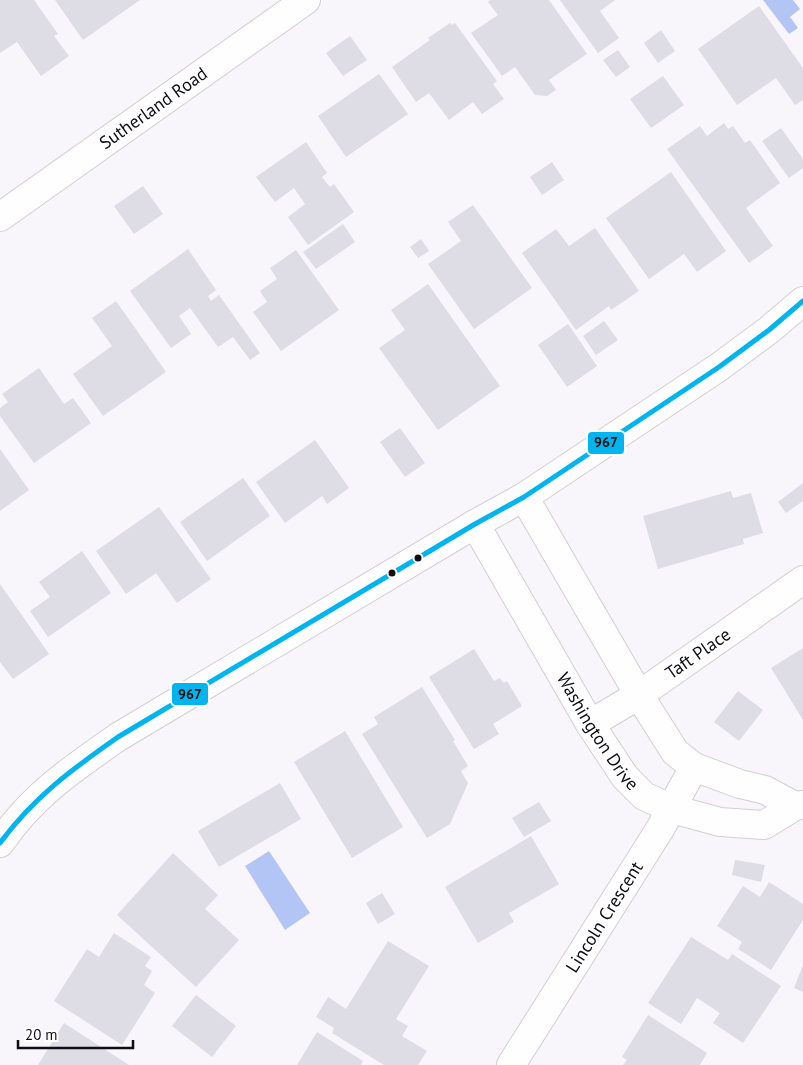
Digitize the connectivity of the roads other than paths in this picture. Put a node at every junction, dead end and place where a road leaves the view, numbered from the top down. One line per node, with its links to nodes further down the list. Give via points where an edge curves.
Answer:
1 (306, 0): 2 (street, Sutherland Road)
2 (0, 217)
3 (803, 301): 4 (street, via 719,368)
4 (524, 496): 5 (street); 7 (street, Washington Drive)
5 (476, 524): 8 (street, Washington Drive); 12 (street, via 118,737 50,786 26,809)
6 (803, 580): 7 (street, Taft Place)
7 (638, 695): 8 (street, Taft Place); 9 (street, Washington Drive, via 675,752)
8 (590, 724): 11 (street, Washington Drive, via 625,777 644,796)
9 (694, 768): 10 (street, Washington Drive, via 765,790); 11 (street, Lincoln Crescent)
10 (799, 806): 11 (street, Washington Drive, via 764,825 720,822)
11 (672, 809): 13 (street, Lincoln Crescent)
12 (0, 843)
13 (511, 1065)

